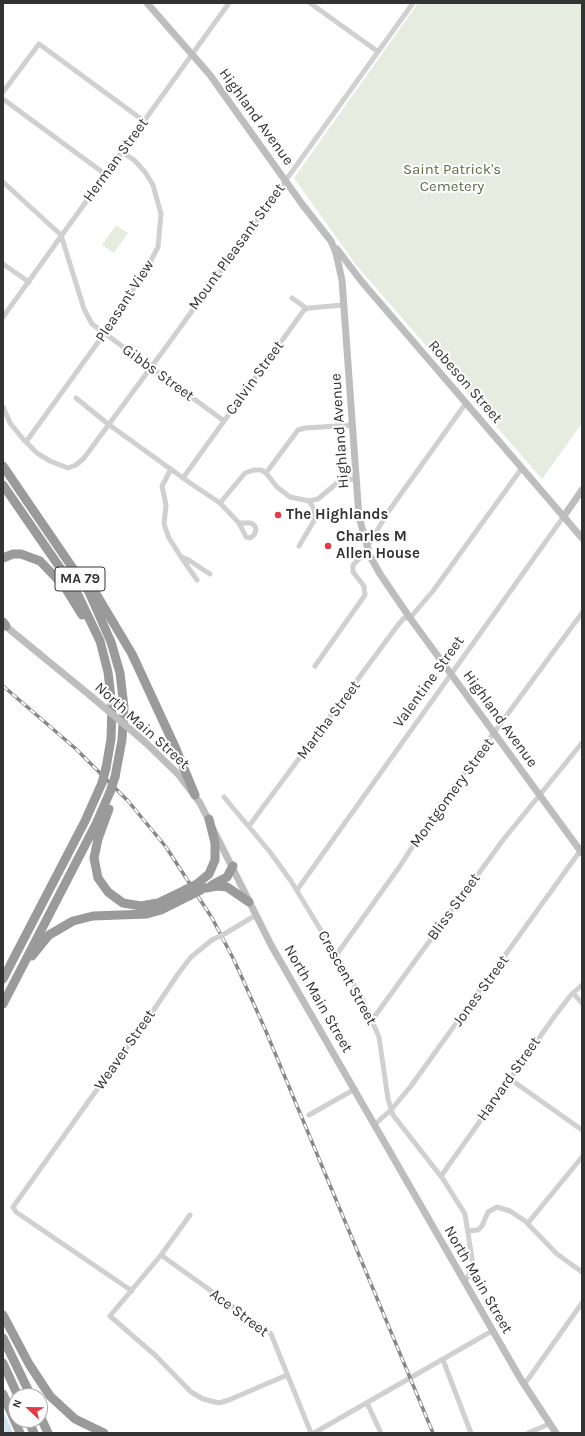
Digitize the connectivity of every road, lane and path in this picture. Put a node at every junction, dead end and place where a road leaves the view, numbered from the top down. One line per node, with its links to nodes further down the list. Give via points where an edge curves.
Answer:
1 (147, 3): 6 (main road, Highland Avenue)
2 (229, 3): 6 (street, Herman Street)
3 (310, 3): 5 (street)
4 (413, 3): 5 (street, Mount Pleasant Street)
5 (377, 51): 12 (street, Mount Pleasant Street)
6 (193, 55): 9 (street, Herman Street); 12 (main road, Highland Avenue)
7 (3, 92): 9 (street, via 39,44)
8 (3, 99): 11 (street)
9 (144, 121): 10 (street, Herman Street)
10 (122, 152): 11 (street, Herman Street); 22 (street, Pleasant View, via 134,160 153,185 161,230 154,257)
11 (105, 174): 14 (street, Herman Street)
12 (285, 180): 15 (main road, Highland Avenue); 23 (street, Mount Pleasant Street)
13 (3, 182): 14 (street)
14 (61, 235): 17 (street, Herman Street); 22 (street, Gibbs Street, via 86,314 92,324)
15 (331, 241): 19 (main road, Highland Avenue, via 341,274); 25 (main road, Robeson Street, via 362,282)
16 (3, 264): 17 (street)
17 (28, 282): 21 (street, Herman Street)
18 (292, 298): 20 (street)
19 (343, 305): 20 (street); 29 (main road, Highland Avenue)
20 (306, 308): 27 (street, Calvin Street)
21 (3, 317)
22 (104, 334): 23 (street, Gibbs Street); 30 (street, Pleasant View)
23 (151, 367): 27 (street, Gibbs Street); 28 (street, Mount Pleasant Street)
24 (76, 398): 28 (street)
25 (466, 403): 32 (main road, Robeson Street); 45 (street, via 388,512)
26 (3, 407): 30 (street, via 10,423)
27 (224, 421): 35 (street, Calvin Street)
28 (108, 424): 30 (street, Mount Pleasant Street, via 97,442 76,466 59,466); 33 (street)
29 (353, 425): 34 (street, via 298,430); 36 (main road, Highland Avenue)
30 (26, 442)
31 (3, 466): 46 (highway, MA 79)
32 (522, 468): 41 (main road, Robeson Street); 52 (street, Martha Street, via 434,591)
33 (171, 469): 35 (street); 47 (street, via 162,486 166,505 164,524)
34 (266, 473): 39 (street, via 277,487 290,497); 40 (street, via 254,470 245,473)
35 (183, 478): 40 (street)
36 (356, 478): 39 (street, via 337,483 318,499); 45 (main road, Highland Avenue, via 359,517)
37 (3, 485): 54 (highway, MA 79, via 76,591)
38 (582, 490): 41 (main road, Valentine Street)
39 (309, 501): 44 (street, via 314,509 315,519)
40 (220, 503): 42 (street)
41 (564, 516): 43 (main road, Robeson Street); 56 (street, Valentine Street)
42 (238, 523)
43 (582, 538)
44 (299, 546)
45 (367, 548): 52 (main road, Highland Avenue, via 380,574); 55 (street, via 354,565 352,572 364,586 365,595)
46 (60, 549): 59 (highway, MA 79, via 94,602 113,647 123,696 122,740 117,780); 60 (highway, via 93,589 124,640)
47 (181, 557): 49 (street); 50 (street)
48 (3, 558): 54 (highway, via 21,554 33,557 44,564 70,595)
49 (210, 574)
50 (197, 580)
51 (582, 613): 57 (street, Montgomery Street)
52 (410, 618): 56 (main road, Highland Avenue); 64 (street, Martha Street, via 404,618 398,624)
53 (4, 624): 60 (main road, North Main Street, bridge, via 145,742 172,767)
54 (103, 652): 73 (highway, MA 79, bridge, via 110,683 112,712 111,744 102,783 90,812)
55 (315, 666)
56 (451, 674): 57 (main road, Highland Avenue); 68 (street, Valentine Street)
57 (494, 734): 62 (main road, Highland Avenue); 72 (street, Montgomery Street)
58 (582, 743): 62 (street, Bliss Street)
59 (112, 794): 69 (highway, via 94,855 96,872 103,887 119,901 141,906); 75 (highway)
60 (195, 795): 63 (main road, North Main Street)
61 (224, 797): 64 (street, Crescent Street)
62 (540, 797): 65 (main road, Highland Avenue); 79 (street, Bliss Street, via 503,840)
63 (209, 819): 66 (main road, North Main Street); 67 (highway, via 215,843 215,860)
64 (248, 826): 68 (street, Crescent Street)
65 (581, 852): 82 (street, Jones Street)
66 (233, 866): 67 (highway, via 227,877); 70 (main road, North Main Street)
67 (202, 888): 69 (highway, bridge); 70 (highway, via 227,887)
68 (297, 890): 72 (street, Crescent Street)
69 (187, 893): 75 (highway, via 161,910 147,914 87,917 66,923 40,945)
70 (249, 902): 71 (main road, North Main Street)
71 (256, 915): 81 (main road, North Main Street); 94 (street, Weaver Street, bridge, via 212,940 191,957 13,1207 16,1212)
72 (337, 954): 79 (street, Crescent Street)
73 (3, 979)
74 (582, 985): 76 (street, Harvard Street)
75 (9, 991): 78 (highway)
76 (573, 993): 77 (street); 80 (street, Harvard Street)
77 (582, 1003)
78 (3, 1004)
79 (372, 1020): 82 (street, Crescent Street, via 379,1037)
80 (510, 1079): 85 (street); 87 (street, Harvard Street)
81 (354, 1089): 83 (street); 84 (main road, North Main Street)
82 (392, 1110): 84 (street, Jones Street); 87 (street, Crescent Street, via 395,1119)
83 (309, 1115)
84 (374, 1124): 93 (main road, North Main Street)
85 (582, 1130)
86 (582, 1157): 89 (street)
87 (440, 1176): 90 (street, Crescent Street, via 464,1214)
88 (190, 1215): 91 (street)
89 (528, 1223): 90 (street, via 510,1211 497,1208 488,1212 478,1230); 92 (street, via 557,1254)
90 (468, 1230): 93 (street, Crescent Street, via 473,1265)
91 (161, 1255): 94 (street); 101 (street, Ace Street, via 271,1334)
92 (582, 1272)
93 (464, 1282): 97 (main road, North Main Street)
94 (132, 1291): 101 (street, via 110,1316 156,1356 190,1392 219,1403)
95 (582, 1303): 102 (street)
96 (3, 1316): 109 (highway, via 50,1396 75,1419)
97 (492, 1331): 99 (street); 102 (main road, North Main Street)
98 (3, 1338): 104 (highway)
99 (443, 1360): 106 (street); 112 (street)
100 (3, 1363): 103 (highway)
101 (287, 1375): 110 (street, Ace Street)
102 (524, 1385): 107 (main road, North Main Street)
103 (14, 1388)
104 (27, 1388)
105 (3, 1394): 108 (highway)
106 (367, 1403): 110 (street); 111 (street)
107 (549, 1424): 113 (street); 114 (main road, North Main Street)
108 (20, 1433)
109 (104, 1433)
110 (313, 1433)
111 (381, 1433)
112 (471, 1433)
113 (528, 1433)
114 (556, 1433)

